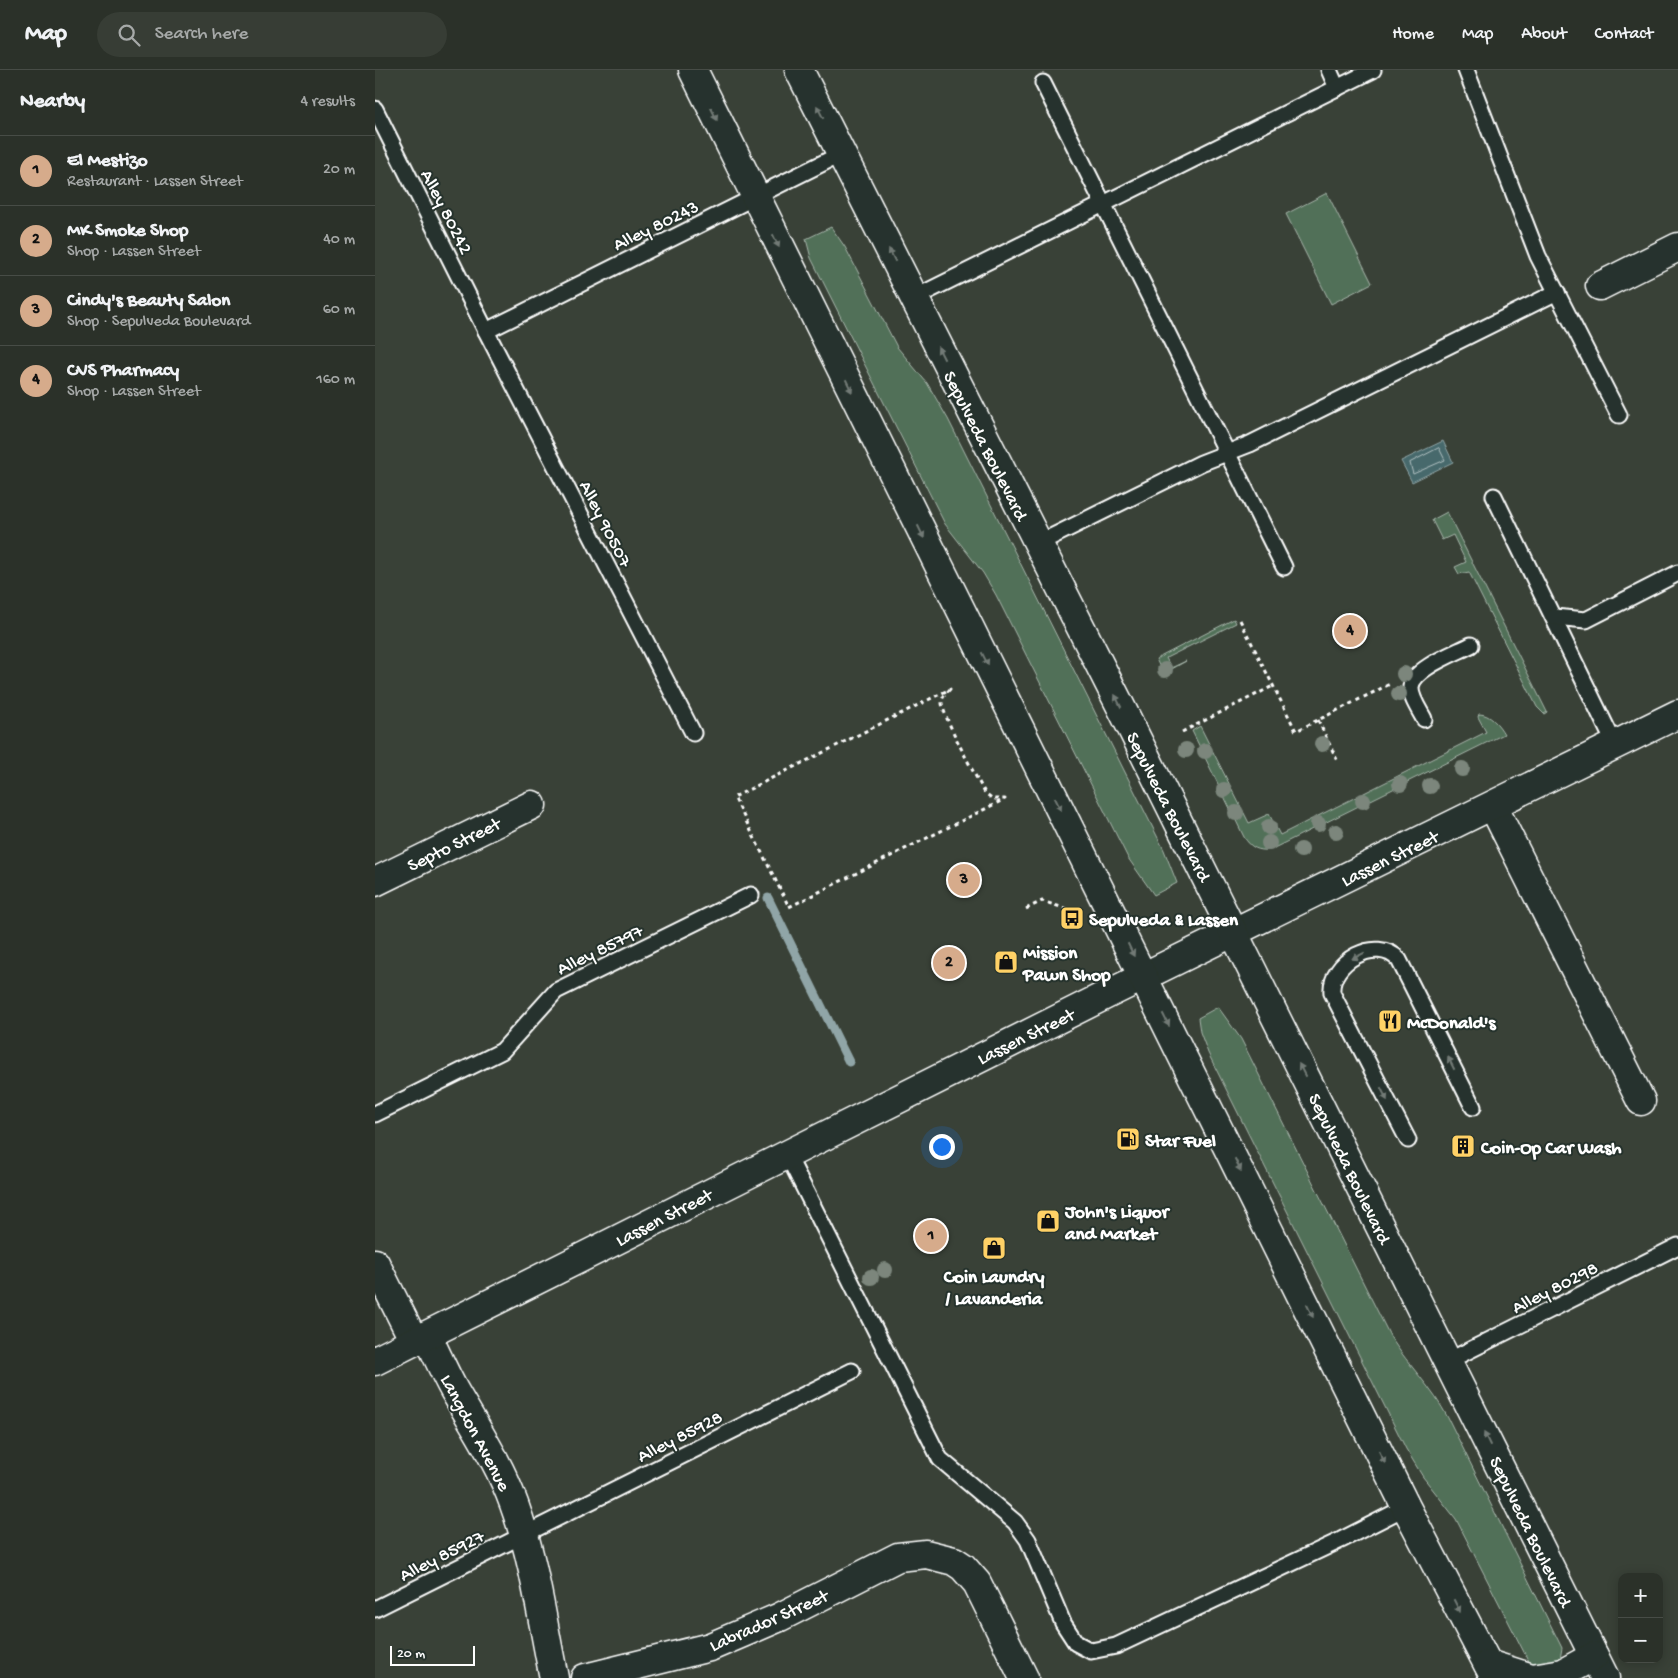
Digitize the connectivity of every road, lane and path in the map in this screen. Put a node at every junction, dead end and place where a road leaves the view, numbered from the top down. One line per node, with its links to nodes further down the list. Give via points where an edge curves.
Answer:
1 (693, 70): 10 (main road, one-way to 10)
2 (799, 70): 9 (main road, Sepulveda Boulevard, one-way to 2)
3 (1329, 70): 7 (lane)
4 (1373, 70): 7 (lane)
5 (1466, 70): 14 (lane, via 1539,256)
6 (1043, 83): 11 (lane)
7 (1337, 88): 11 (lane)
8 (375, 110): 16 (lane, Alley 80242)
9 (841, 154): 10 (lane, Alley 80243); 15 (main road, Sepulveda Boulevard, one-way to 9)
10 (754, 197): 16 (lane, Alley 80243); 44 (main road, one-way to 44)
11 (1103, 204): 15 (lane); 18 (lane)
12 (1678, 247): 13 (main road)
13 (1600, 286)
14 (1557, 292): 17 (lane); 18 (lane, via 1250,444)
15 (914, 298): 20 (main road, Sepulveda Boulevard, one-way to 15)
16 (486, 331): 32 (lane, Alley 90507)
17 (1619, 415)
18 (1227, 452): 20 (lane); 21 (lane)
19 (1495, 496): 23 (lane)
20 (1037, 544): 42 (main road, Sepulveda Boulevard, one-way to 20)
21 (1284, 567)
22 (1678, 573): 23 (lane, via 1586,620)
23 (1554, 617): 33 (lane)
24 (1240, 620): 27 (path)
25 (1471, 645): 30 (lane, via 1414,678 1411,692)
26 (1391, 683): 29 (path)
27 (1273, 686): 29 (path, via 1296,731); 31 (path)
28 (1678, 714): 33 (main road, Lassen Street)
29 (1318, 720): 34 (path)
30 (1424, 720)
31 (1182, 732)
32 (693, 733)
33 (1615, 745): 36 (main road, Lassen Street)
34 (1339, 762)
35 (532, 805): 38 (main road, Septo Street)
36 (1493, 806): 42 (main road, Lassen Street); 46 (main road)
37 (772, 874): 37 (path, via 789,907 1005,799 993,799 983,789 943,709 942,700 950,689 734,797)
38 (375, 882)
39 (751, 895): 48 (lane, Alley 85797, via 556,991 502,1051)
40 (1026, 909): 41 (path, via 1042,901)
41 (1070, 910)
42 (1233, 932): 44 (main road, Lassen Street); 55 (main road, Sepulveda Boulevard, one-way to 42)
43 (1029, 972): 45 (path)
44 (1143, 976): 50 (main road, Lassen Street); 57 (main road, one-way to 57)
45 (1033, 978)
46 (1641, 1101)
47 (1473, 1107): 49 (lane, one-way to 49, via 1393,953 1377,949 1346,962 1333,978 1333,993)
48 (375, 1114)
49 (1408, 1140)
50 (787, 1154): 53 (main road, Lassen Street); 57 (lane, via 940,1459 1015,1522 1028,1540 1063,1623 1076,1643 1091,1651 1116,1646)
51 (1678, 1246): 55 (lane, Alley 80298)
52 (375, 1263): 53 (main road, Langdon Avenue)
53 (420, 1338): 54 (main road, Lassen Street); 58 (main road, Langdon Avenue, via 481,1434 501,1473)
54 (375, 1360)
55 (1448, 1361): 60 (main road, Sepulveda Boulevard, one-way to 55)
56 (852, 1371): 58 (lane, Alley 85928)
57 (1406, 1506): 61 (main road, one-way to 61)
58 (524, 1535): 59 (lane, Alley 85927); 62 (main road, Langdon Avenue)
59 (375, 1609)
60 (1599, 1667): 61 (main road, via 1532,1678)
61 (1491, 1671)
62 (554, 1678)
63 (585, 1678): 64 (main road, Labrador Street, via 710,1647 779,1617 898,1557 926,1554 945,1557 963,1567 977,1583)
64 (1024, 1678)

